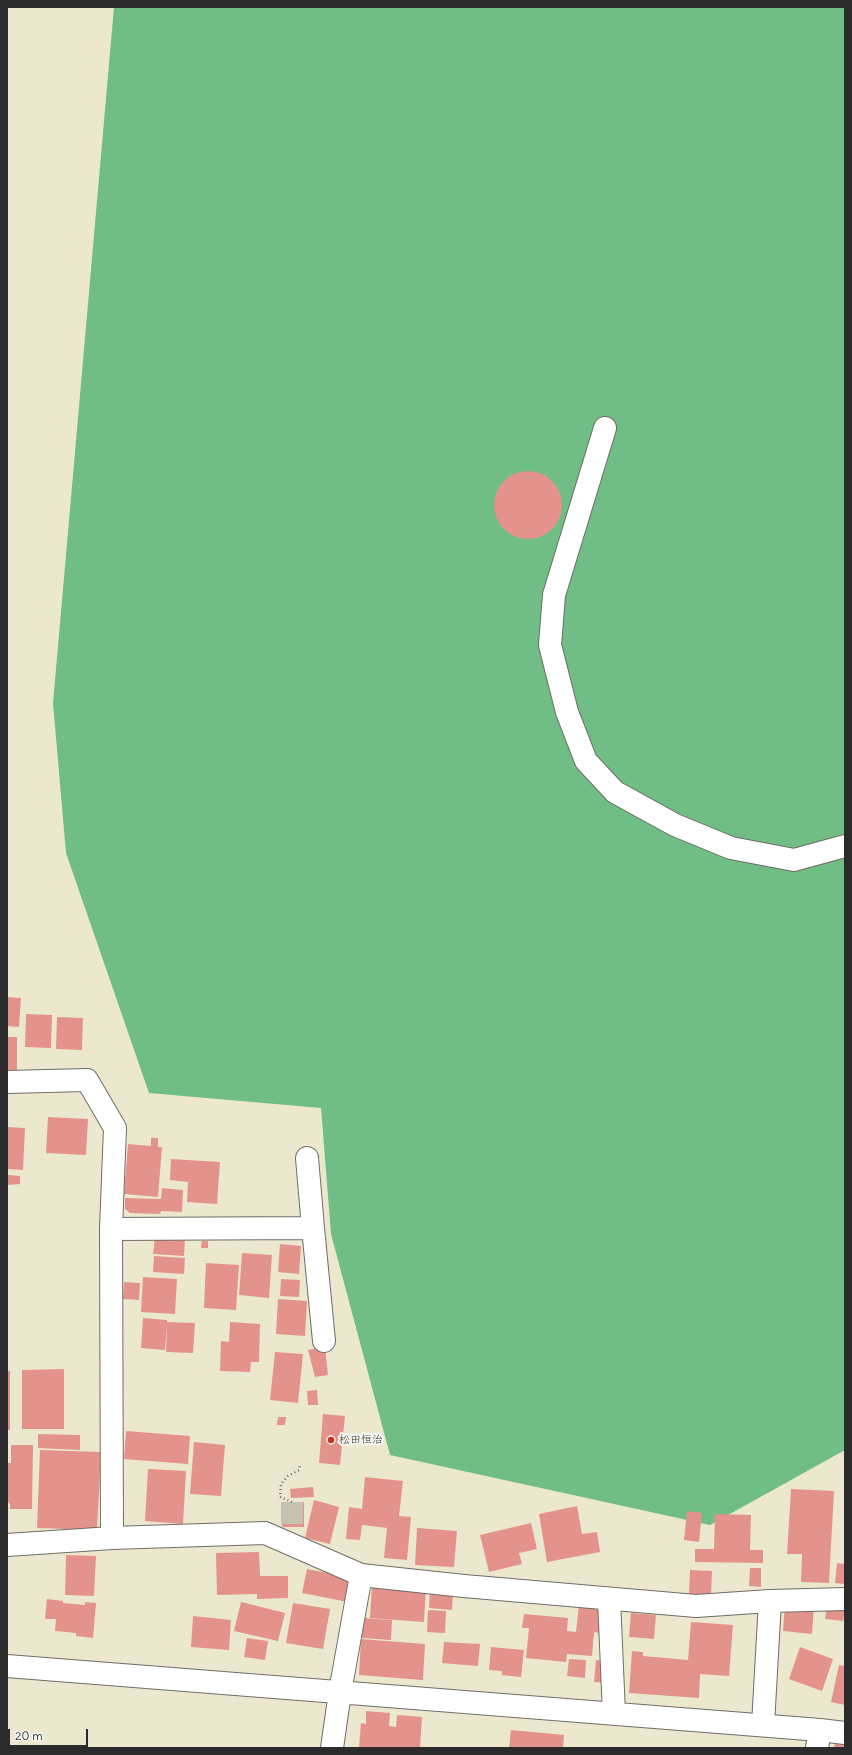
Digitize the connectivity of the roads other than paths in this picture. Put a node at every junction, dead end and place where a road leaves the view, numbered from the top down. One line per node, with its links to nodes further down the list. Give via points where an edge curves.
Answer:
1 (605, 428): 2 (street, via 554,595 550,645 567,712 586,761 615,792 675,826 731,848 794,860)
2 (845, 846)
3 (7, 1082): 6 (street, via 87,1080 115,1128)
4 (307, 1158): 5 (street)
5 (313, 1228): 6 (street); 7 (street)
6 (111, 1229): 8 (street)
7 (324, 1341)
8 (112, 1538): 9 (street); 10 (street, via 265,1533 292,1536)
9 (7, 1545)
10 (361, 1575): 11 (street); 15 (street)
11 (610, 1599): 13 (street, via 696,1606); 16 (street)
12 (845, 1599): 13 (street)
13 (770, 1601): 17 (street)
14 (7, 1666): 15 (street)
15 (340, 1692): 16 (street); 20 (street)
16 (614, 1714): 17 (street)
17 (763, 1725): 19 (street)
18 (845, 1733): 19 (street)
19 (819, 1739)
20 (332, 1748)

